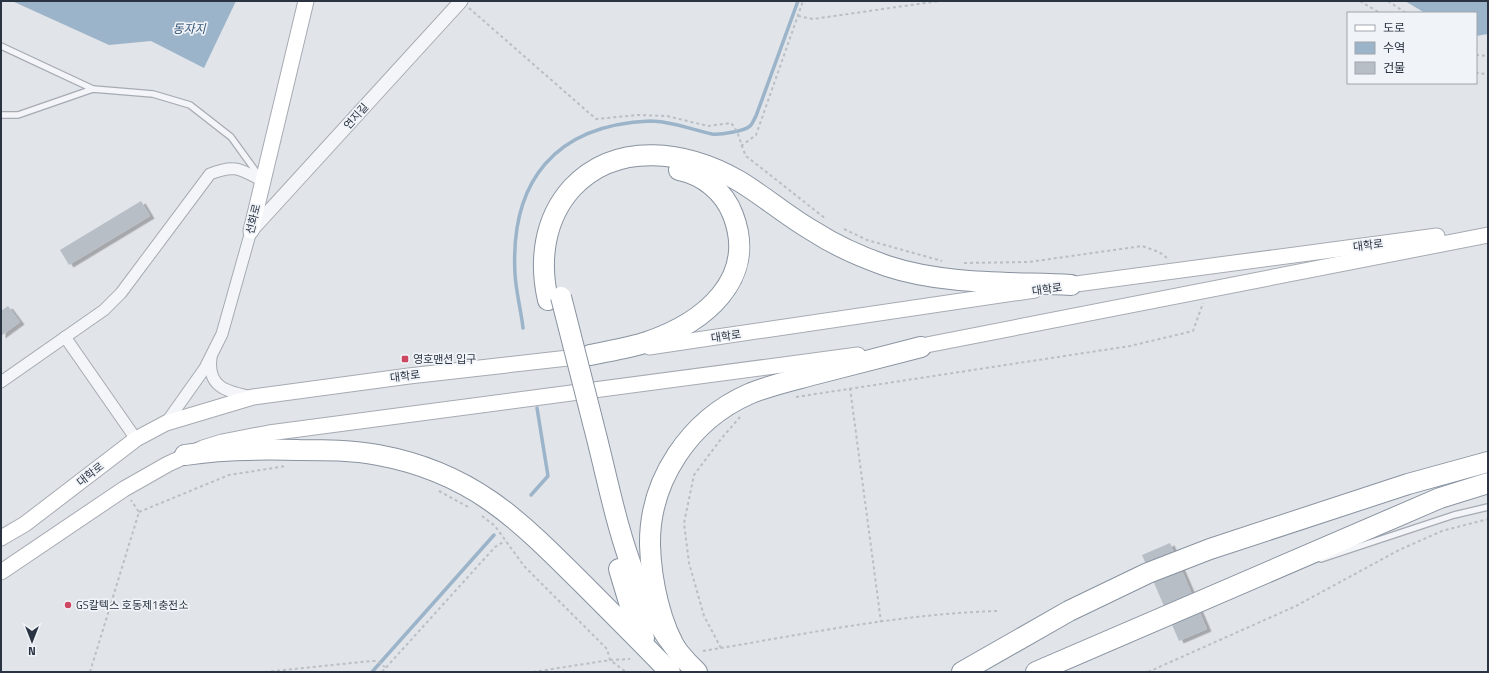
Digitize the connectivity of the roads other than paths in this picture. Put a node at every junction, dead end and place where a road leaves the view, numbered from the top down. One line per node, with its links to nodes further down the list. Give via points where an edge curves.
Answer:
1 (306, 1): 6 (main road, 선화로)
2 (461, 1): 8 (street, 연지길)
3 (1, 46): 4 (lane)
4 (92, 89): 5 (lane, via 18,115); 6 (lane, via 152,94 190,105 231,137)
5 (1, 115)
6 (263, 181): 8 (main road, 선화로); 12 (street, via 241,170 230,168 210,174 121,292 104,310)
7 (1488, 229): 10 (main road, 대학로)
8 (251, 231): 14 (street, 선화로, via 222,334)
9 (1488, 235): 13 (main road)
10 (1071, 285): 11 (highway, via 947,278 888,266 833,243 714,168 681,158 639,155 613,160 591,171 559,205 545,249 544,275); 15 (main road, 대학로)
11 (554, 299): 15 (highway, via 562,229 579,200 600,180 635,168 674,168 705,180 731,209 738,236 738,262 728,286 715,303 690,322 663,336); 29 (highway, bridge, via 587,424 627,554)
12 (65, 337): 16 (street); 19 (street)
13 (921, 347): 20 (main road, via 258,435 222,442); 29 (highway, via 785,382 749,394 710,418 679,451 669,467 656,501 650,542 653,578 667,628)
14 (212, 353): 17 (street, via 210,368 215,382 229,392); 18 (street, 선화로, via 205,368)
15 (590, 355): 17 (main road, 대학로)
16 (1, 382)
17 (253, 397): 18 (main road, 대학로)
18 (166, 423): 19 (main road, 대학로)
19 (136, 439): 24 (main road, 대학로, via 25,524)
20 (185, 455): 27 (main road, via 124,489); 29 (highway, via 243,450 357,452 396,459 453,479 488,498 526,528)
21 (1488, 462): 31 (highway, via 1385,492 1210,549 1148,573 1069,611)
22 (1488, 483): 28 (highway, via 1440,498)
23 (1488, 506): 25 (lane)
24 (1, 538)
25 (1313, 562)
26 (1291, 570): 28 (lane)
27 (1, 572)
28 (1209, 597): 32 (highway)
29 (671, 664): 30 (highway)
30 (697, 672)
31 (962, 672)
32 (1036, 672)

